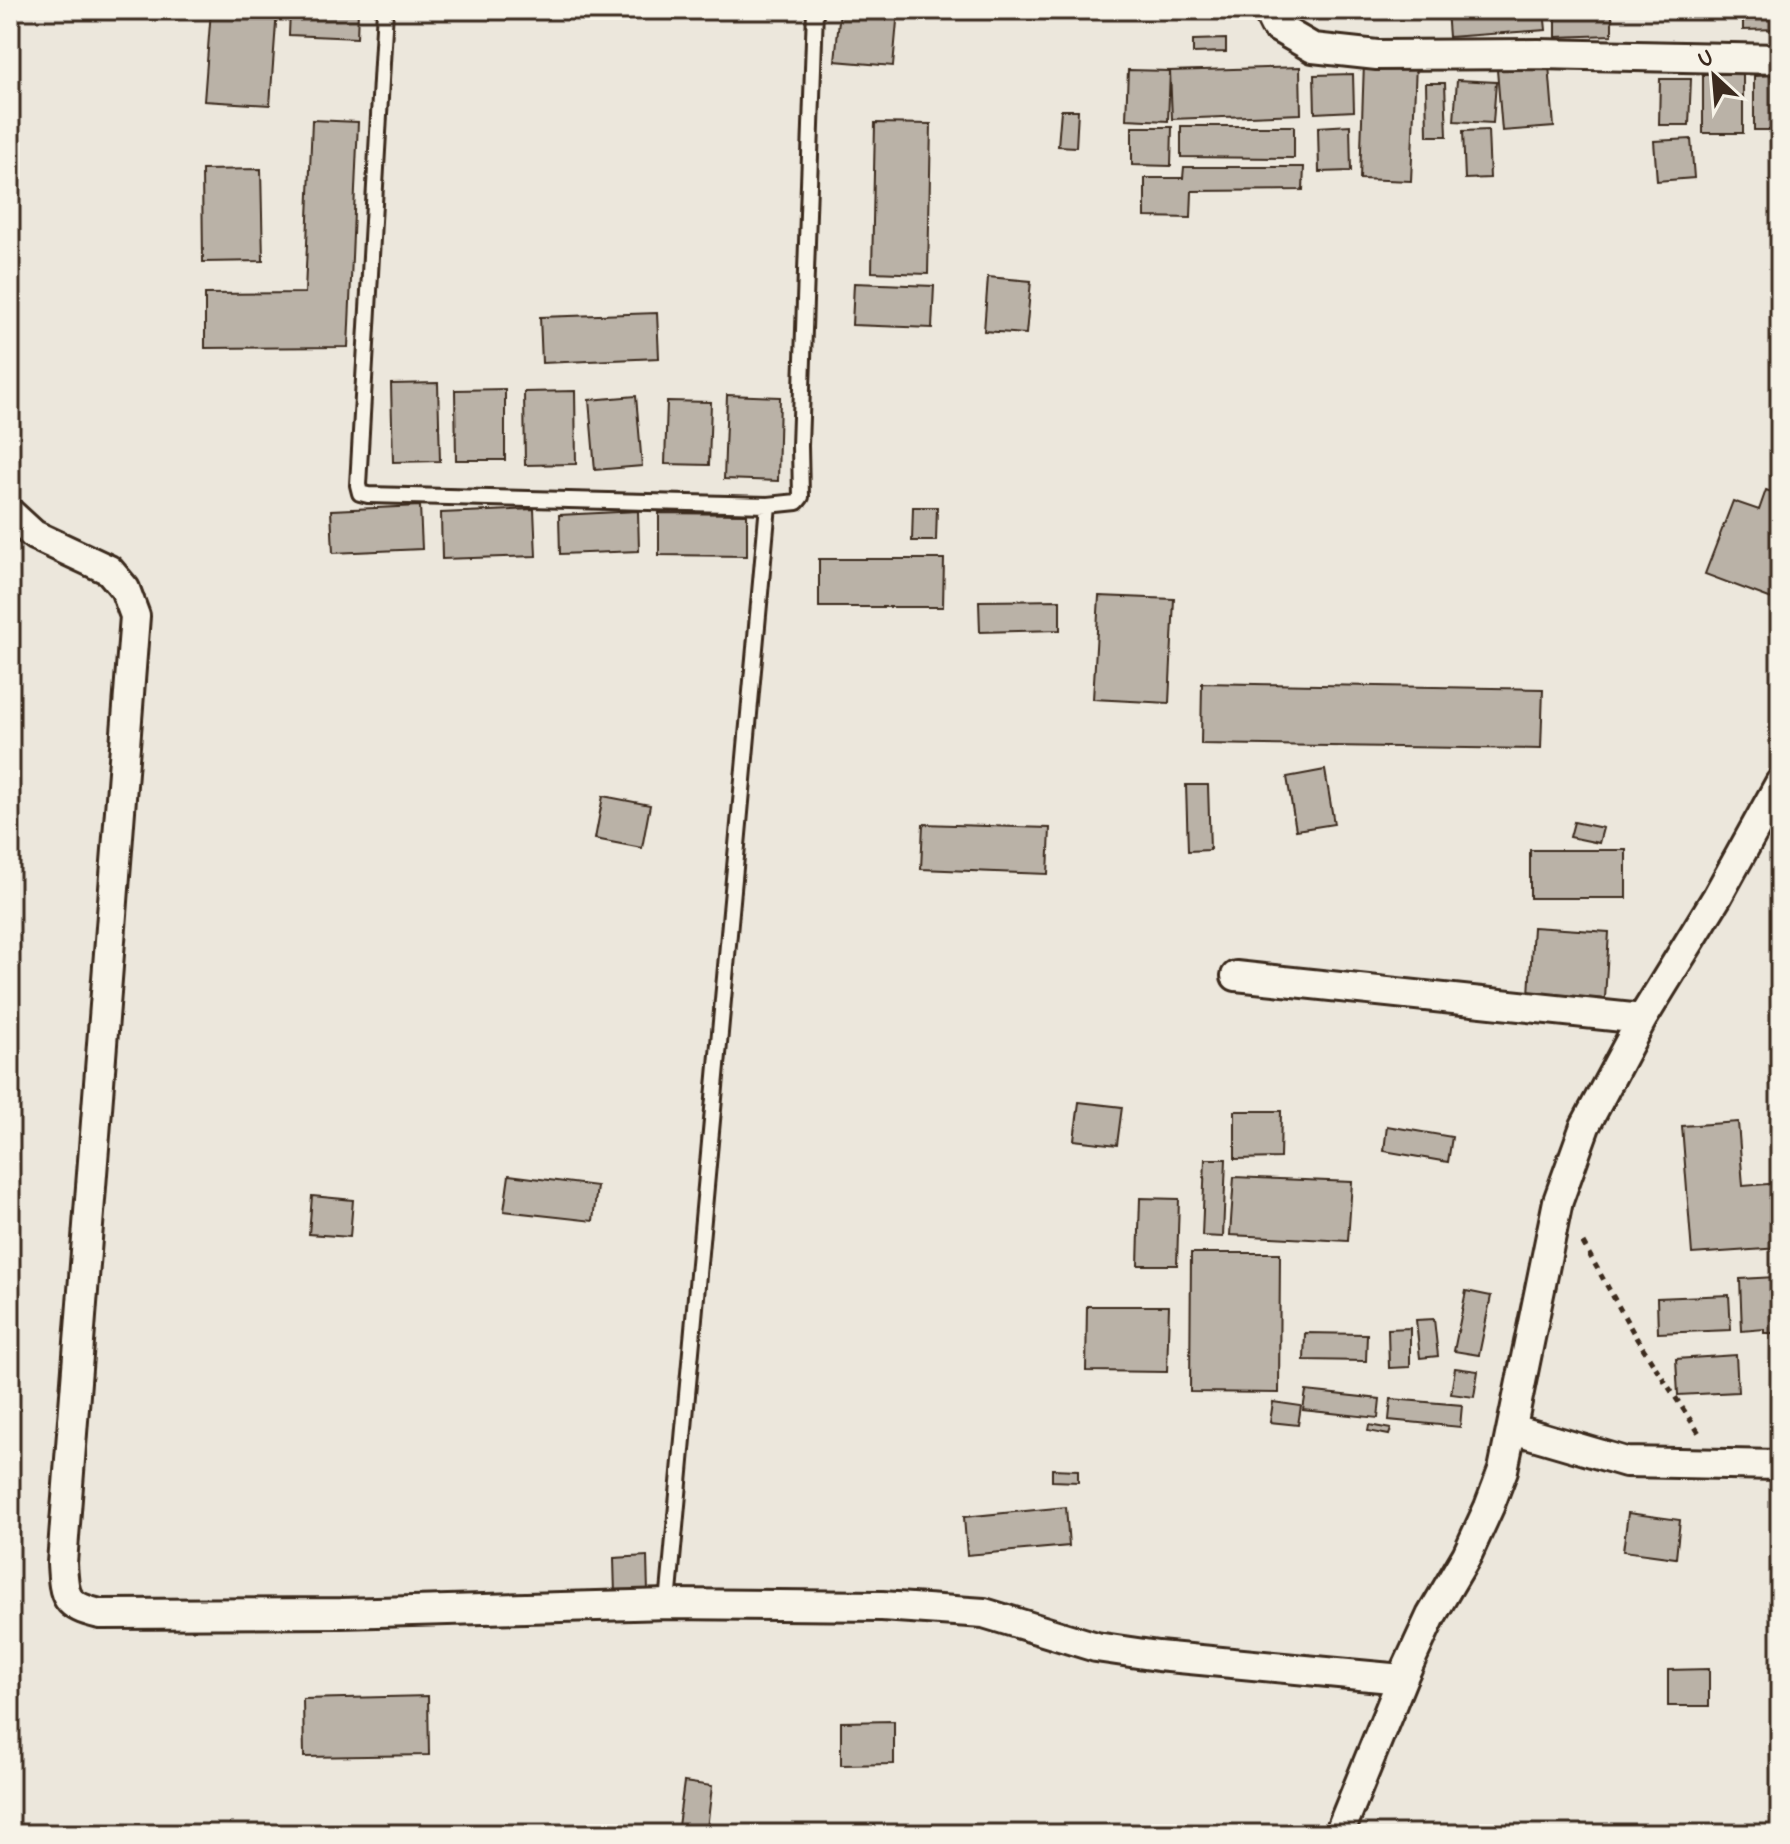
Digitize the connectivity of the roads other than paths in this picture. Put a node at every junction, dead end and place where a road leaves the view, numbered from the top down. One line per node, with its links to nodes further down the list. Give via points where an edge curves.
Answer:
1 (385, 10): 5 (lane, via 360,493)
2 (815, 10): 5 (lane, via 801,497)
3 (1267, 10): 4 (street, via 1275,26 1313,48 1377,55)
4 (1780, 59)
5 (768, 505): 12 (lane)
6 (10, 513): 12 (street, via 34,535 109,570 125,589 135,616 62,1563 69,1602 100,1614)
7 (1780, 783): 9 (street)
8 (1236, 976): 9 (street)
9 (1642, 1019): 10 (street, via 1585,1126 1558,1201)
10 (1513, 1429): 11 (street, via 1626,1462); 13 (street, via 1489,1507)
11 (1780, 1465)
12 (668, 1604): 13 (street, via 882,1606 984,1613 1096,1647)
13 (1402, 1679): 14 (street)
14 (1343, 1833)

